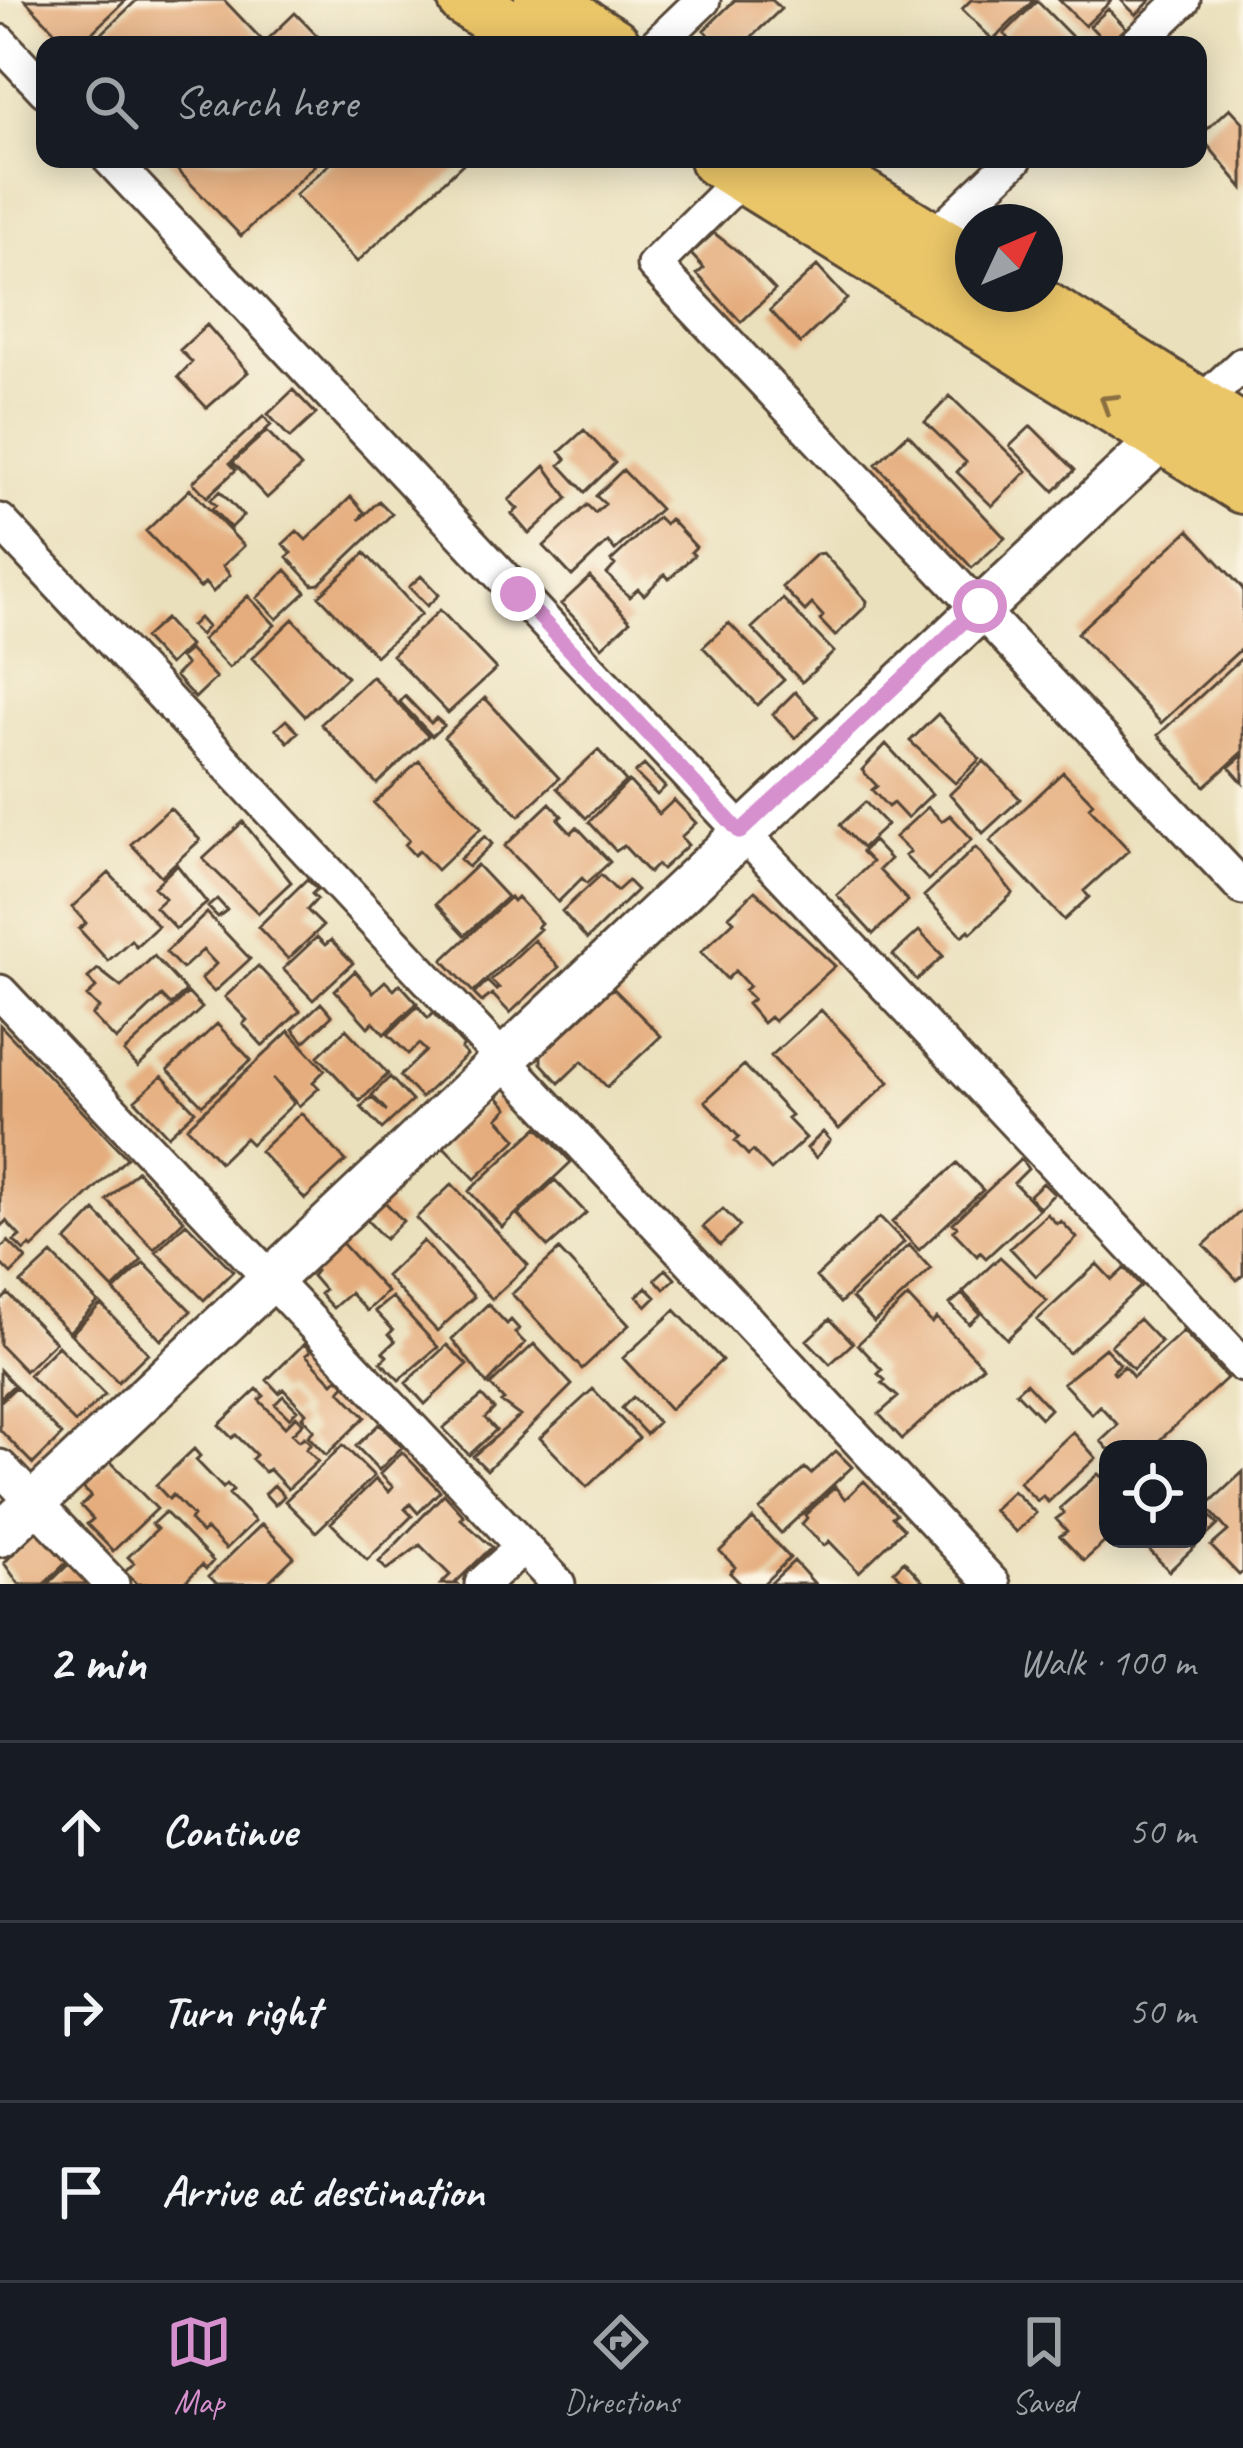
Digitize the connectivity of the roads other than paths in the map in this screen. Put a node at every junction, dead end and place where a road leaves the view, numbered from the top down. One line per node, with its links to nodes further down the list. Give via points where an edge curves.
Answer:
1 (466, 0): 5 (main road)
2 (542, 0): 6 (main road)
3 (703, 0): 7 (street)
4 (1183, 0): 8 (street)
5 (523, 36)
6 (599, 36)
7 (665, 36)
8 (1145, 36)
9 (0, 42): 10 (street)
10 (36, 80)
11 (118, 168): 22 (street)
12 (731, 168): 18 (main road, one-way to 12); 21 (street, via 654,265)
13 (815, 168): 15 (main road)
14 (1010, 168): 15 (street)
15 (952, 252)
16 (1045, 312): 18 (main road)
17 (1243, 364): 18 (street)
18 (1202, 425): 19 (main road); 21 (street)
19 (1243, 487)
20 (0, 521): 25 (street)
21 (980, 606): 22 (street); 23 (street)
22 (740, 832): 25 (street); 27 (street)
23 (1243, 888)
24 (0, 992): 26 (street)
25 (501, 1059): 26 (street); 35 (street)
26 (271, 1282): 29 (street); 31 (street)
27 (1243, 1365)
28 (0, 1467): 29 (street)
29 (34, 1503): 30 (street); 32 (street)
30 (0, 1535)
31 (523, 1546): 33 (street); 34 (street)
32 (112, 1584)
33 (482, 1584)
34 (558, 1584)
35 (993, 1584)

